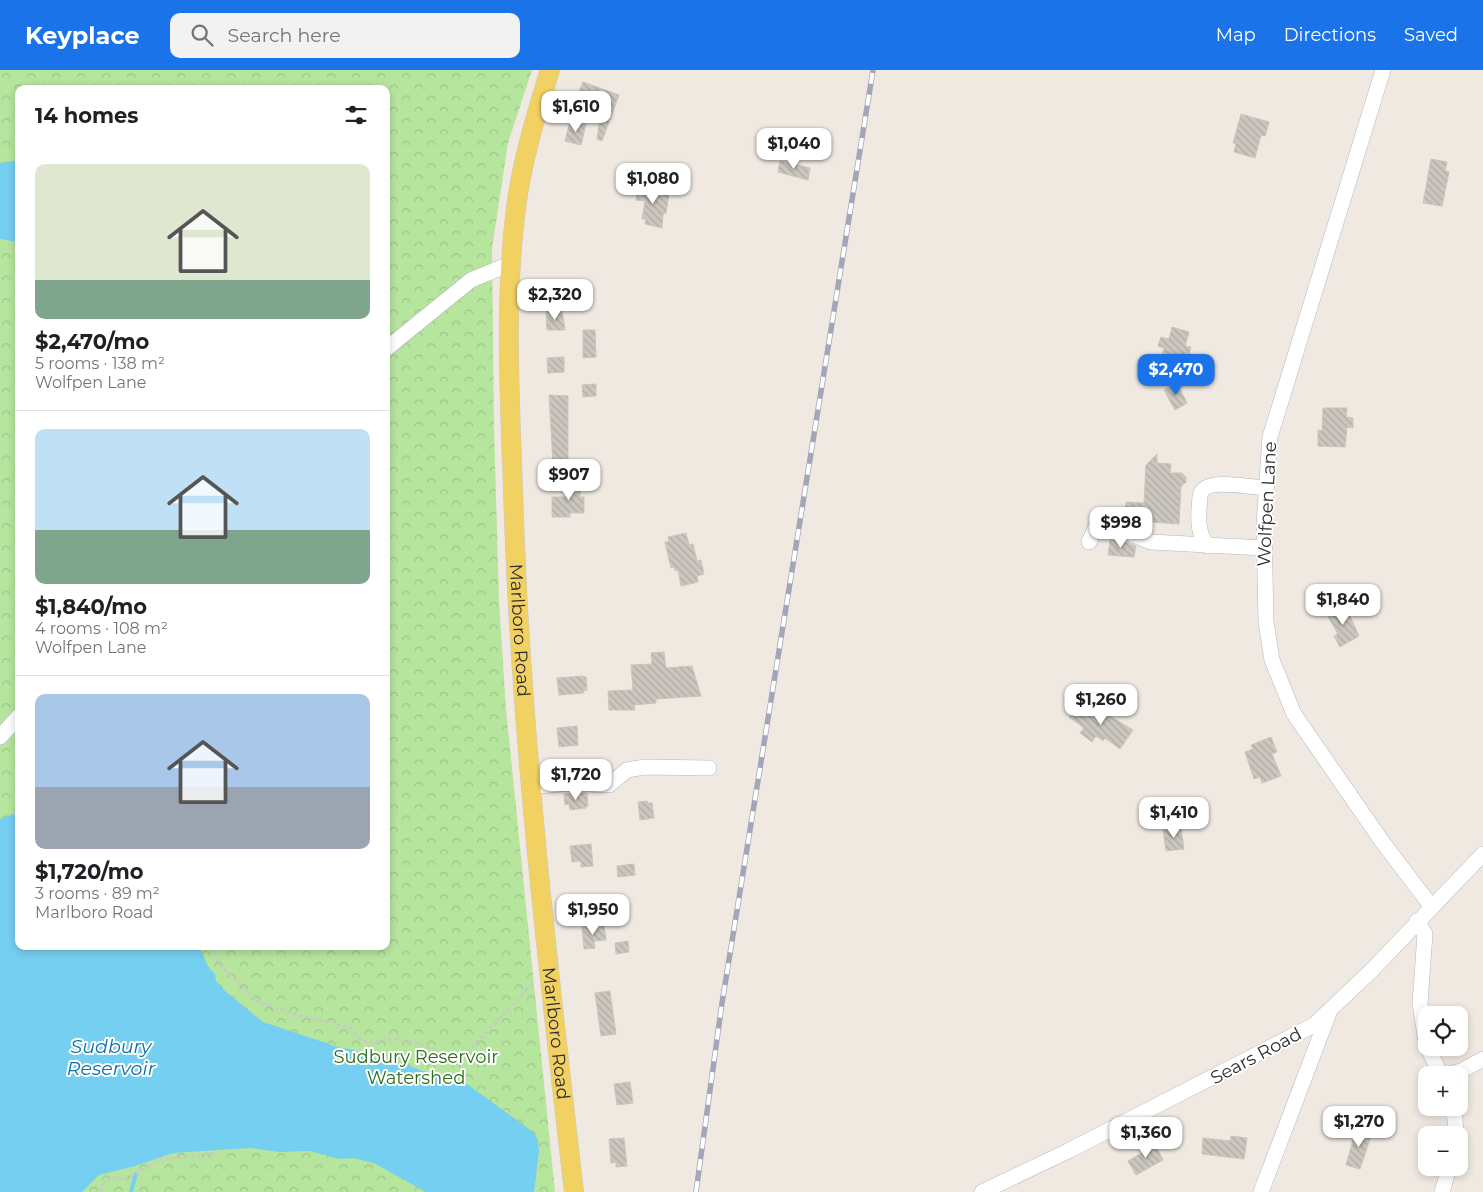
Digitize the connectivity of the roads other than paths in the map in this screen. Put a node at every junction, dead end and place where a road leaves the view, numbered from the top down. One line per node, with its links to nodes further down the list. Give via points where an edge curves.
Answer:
1 (550, 70): 3 (main road, Marlboro Road, via 521,179)
2 (1384, 70): 5 (street, Wolfpen Lane, via 1270,438)
3 (512, 263): 4 (street, via 471,280); 12 (main road, Marlboro Road, via 510,434 517,605)
4 (390, 346)
5 (1265, 488): 7 (street, via 1211,484 1205,487 1201,493 1198,524); 8 (street, Wolfpen Lane)
6 (1089, 542): 7 (street, via 1097,525 1151,542)
7 (1207, 546): 8 (street)
8 (1263, 548): 14 (street, Wolfpen Lane, via 1268,641 1285,697 1381,840)
9 (15, 720): 10 (street)
10 (0, 737)
11 (709, 768): 12 (street, via 645,767 627,770 609,785 570,783)
12 (530, 787): 21 (main road, Marlboro Road)
13 (1483, 854): 14 (street, Sears Road)
14 (1431, 906): 15 (street, Sears Road)
15 (1417, 921): 16 (street, via 1425,934); 17 (street, Sears Road)
16 (1420, 1006)
17 (1330, 1012): 22 (street, Sears Road, via 1314,1025 1255,1057); 23 (street)
18 (1483, 1059): 19 (street)
19 (1468, 1067)
20 (1447, 1176): 24 (street)
21 (574, 1192)
22 (982, 1192)
23 (1262, 1192)
24 (1442, 1192)

